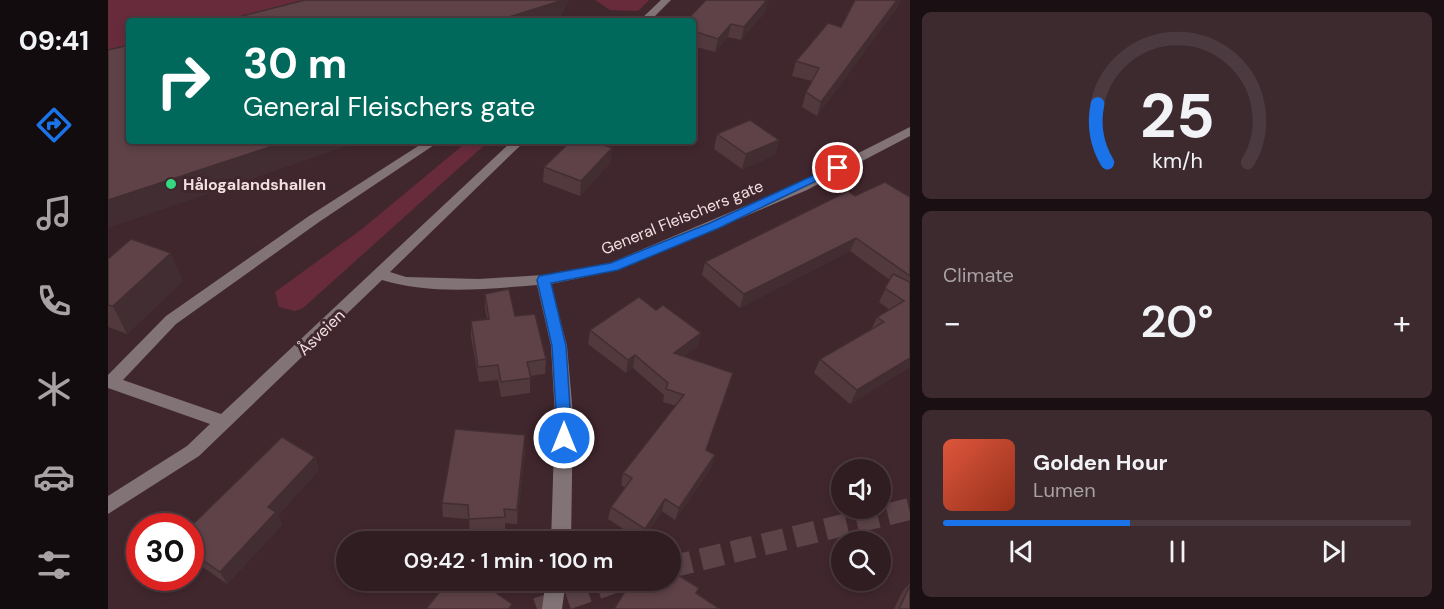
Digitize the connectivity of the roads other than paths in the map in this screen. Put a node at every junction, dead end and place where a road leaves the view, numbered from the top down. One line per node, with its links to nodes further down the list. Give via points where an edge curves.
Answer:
1 (666, 0): 2 (street)
2 (647, 18)
3 (910, 131): 7 (street, General Fleischers gate, via 802,187 614,267)
4 (429, 144): 8 (street, via 180,313)
5 (516, 144): 6 (street, Åsveien)
6 (381, 274): 7 (street, General Fleischers gate, via 406,282 479,284); 9 (street, Åsveien)
7 (543, 280): 11 (street, via 559,346 564,415)
8 (109, 381): 9 (street)
9 (225, 422): 10 (street, Åsveien, via 193,451)
10 (108, 506)
11 (561, 531)
12 (554, 591): 13 (street)
13 (552, 609)

